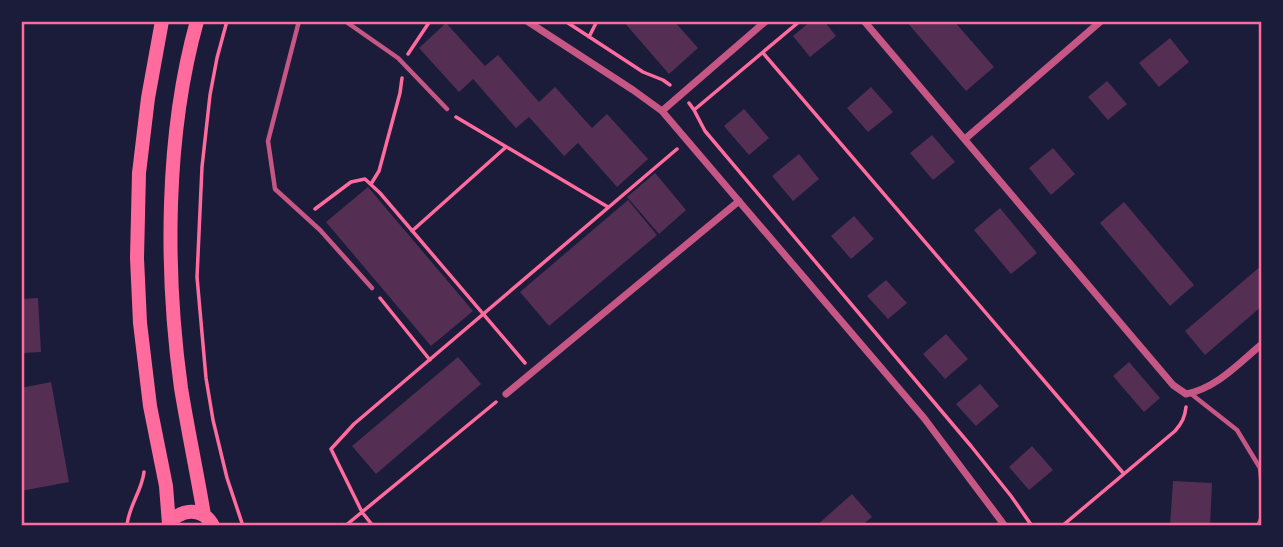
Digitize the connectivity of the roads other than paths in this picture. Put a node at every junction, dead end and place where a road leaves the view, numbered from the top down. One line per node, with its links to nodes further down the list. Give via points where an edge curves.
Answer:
1 (162, 21): 20 (main road, via 138,173 137,258 140,323)
2 (197, 21): 19 (main road, via 176,122 172,264 181,388)
3 (299, 21): 13 (lane, via 268,141 275,189)
4 (345, 21): 9 (lane, via 398,58)
5 (527, 21): 10 (street)
6 (766, 21): 10 (street)
7 (864, 21): 11 (street)
8 (1101, 21): 11 (street)
9 (447, 109)
10 (662, 111): 12 (street)
11 (965, 139): 16 (street, via 1173,385)
12 (738, 201): 15 (street); 21 (street, via 924,418)
13 (372, 288)
14 (1262, 344): 16 (street, via 1221,379)
15 (506, 394)
16 (1188, 394): 17 (lane, via 1237,430 1260,468)
17 (1262, 487)
18 (1262, 517): 22 (lane)
19 (209, 520): 20 (main road, via 187,511)
20 (168, 525)
21 (1005, 526)
22 (1258, 526)

